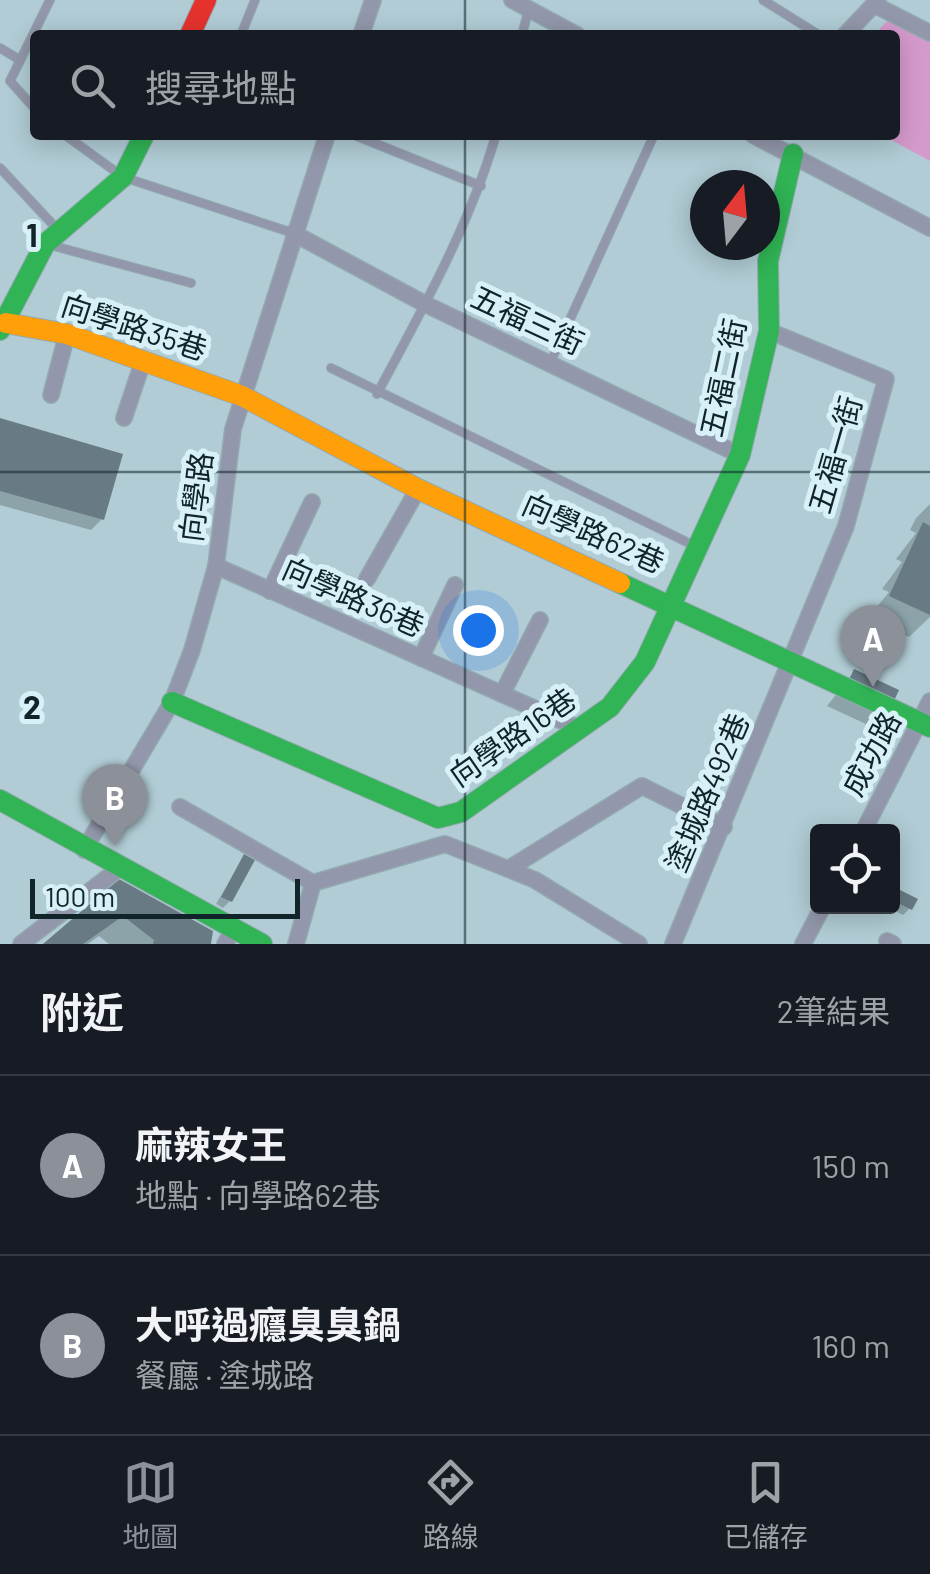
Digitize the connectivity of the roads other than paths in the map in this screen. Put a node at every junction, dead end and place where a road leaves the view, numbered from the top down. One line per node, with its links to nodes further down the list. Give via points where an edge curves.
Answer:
1 (50, 0): 9 (lane)
2 (206, 0): 10 (street)
3 (255, 0): 11 (lane)
4 (373, 0): 12 (street)
5 (512, 0): 8 (street)
6 (763, 0): 15 (lane)
7 (876, 3): 16 (street); 17 (street)
8 (529, 8): 13 (lane); 14 (street)
9 (35, 30)
10 (192, 30)
11 (243, 30)
12 (363, 30)
13 (523, 30)
14 (568, 30)
15 (811, 30)
16 (850, 30)
17 (930, 33)
18 (30, 40): 20 (lane)
19 (0, 48): 20 (lane)
20 (20, 60): 21 (lane, via 10,81)
21 (30, 103)
22 (73, 140): 31 (lane)
23 (142, 140): 31 (street)
24 (325, 140): 34 (street, 向學路)
25 (366, 140): 32 (lane)
26 (495, 140): 32 (lane)
27 (652, 140): 42 (lane)
28 (764, 140): 29 (street)
29 (793, 154): 33 (street); 39 (street, 五福二街, via 768,262)
30 (0, 168): 35 (lane)
31 (123, 177): 34 (lane); 35 (street)
32 (481, 186): 37 (lane)
33 (930, 228)
34 (293, 234): 37 (street, 五福三街); 46 (street, 向學路)
35 (51, 236): 36 (lane); 38 (street)
36 (191, 283)
37 (426, 304): 42 (street, 五福三街); 44 (lane)
38 (2, 323): 40 (street, 向學路35巷)
39 (770, 331): 48 (street, 五福二街); 59 (street, 五福一街, via 886,379 846,526)
40 (68, 334): 41 (street, 向學路35巷); 45 (street)
41 (143, 360): 46 (street, 向學路35巷); 47 (street)
42 (551, 361): 48 (street, 五福三街)
43 (331, 368): 44 (lane)
44 (377, 394): 51 (lane)
45 (51, 395)
46 (242, 396): 49 (street, 向學路62巷); 52 (street, 向學路)
47 (124, 418)
48 (740, 454): 51 (street, 五福二街)
49 (418, 488): 53 (street); 56 (street, 向學路62巷)
50 (312, 502): 55 (street)
51 (697, 546): 56 (street, 五福二街)
52 (216, 566): 55 (street, 向學路36巷); 62 (street, 向學路)
53 (367, 579)
54 (455, 585): 58 (street)
55 (270, 591): 58 (street, 向學路36巷)
56 (669, 602): 59 (street, 向學路62巷); 64 (street, 向學路16巷, via 645,662 610,707)
57 (540, 620): 60 (street)
58 (420, 658): 60 (street, 向學路36巷)
59 (792, 662): 63 (street, 向學路62巷); 68 (street, 塗城路492巷)
60 (502, 694): 64 (street, 向學路36巷)
61 (930, 701): 63 (street, 成功路)
62 (172, 702): 64 (street, 向學路16巷, via 438,818 461,812); 69 (street, 向學路)
63 (925, 725): 67 (street, 成功路)
64 (578, 728)
65 (0, 800): 69 (street)
66 (180, 807): 72 (street)
67 (868, 824)
68 (724, 828): 71 (street, via 642,786); 79 (street, 塗城路492巷)
69 (84, 850): 70 (street)
70 (120, 868): 74 (street); 75 (street)
71 (508, 869): 72 (street, via 445,844); 78 (street)
72 (313, 883): 77 (street)
73 (819, 914): 80 (street)
74 (229, 937): 76 (street)
75 (22, 944)
76 (262, 944)
77 (296, 944)
78 (640, 944)
79 (673, 944)
80 (803, 944)

